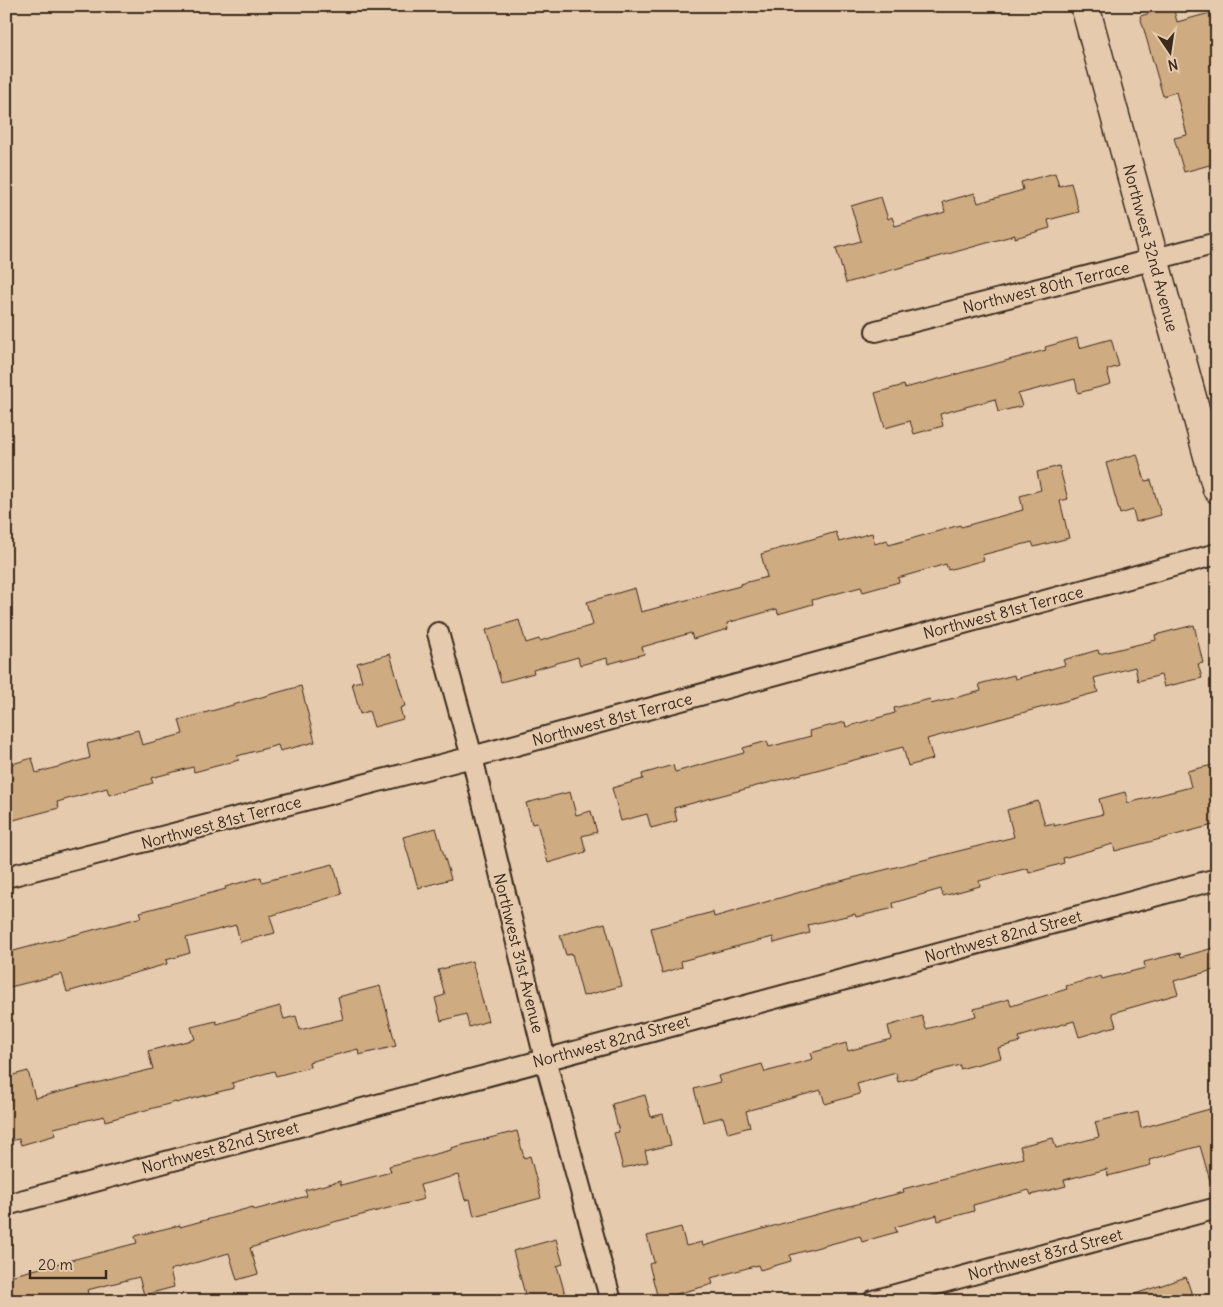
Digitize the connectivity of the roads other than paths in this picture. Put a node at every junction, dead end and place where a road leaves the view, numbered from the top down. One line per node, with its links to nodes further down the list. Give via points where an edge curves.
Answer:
1 (1085, 6): 3 (main road, Northwest 32nd Avenue)
2 (1217, 242): 3 (street, Northwest 80th Terrace)
3 (1154, 260): 4 (street, Northwest 80th Terrace); 5 (main road, Northwest 32nd Avenue)
4 (876, 331)
5 (1217, 489)
6 (1217, 554): 8 (street, Northwest 81st Terrace)
7 (438, 633): 8 (street, Northwest 31st Avenue)
8 (472, 757): 9 (street, Northwest 81st Terrace); 11 (street, Northwest 31st Avenue)
9 (6, 877)
10 (1217, 879): 11 (street, Northwest 82nd Street)
11 (545, 1059): 12 (street, Northwest 82nd Street); 14 (street, Northwest 31st Avenue)
12 (6, 1205)
13 (1217, 1208): 15 (street, Northwest 83rd Street)
14 (612, 1301)
15 (873, 1301)

